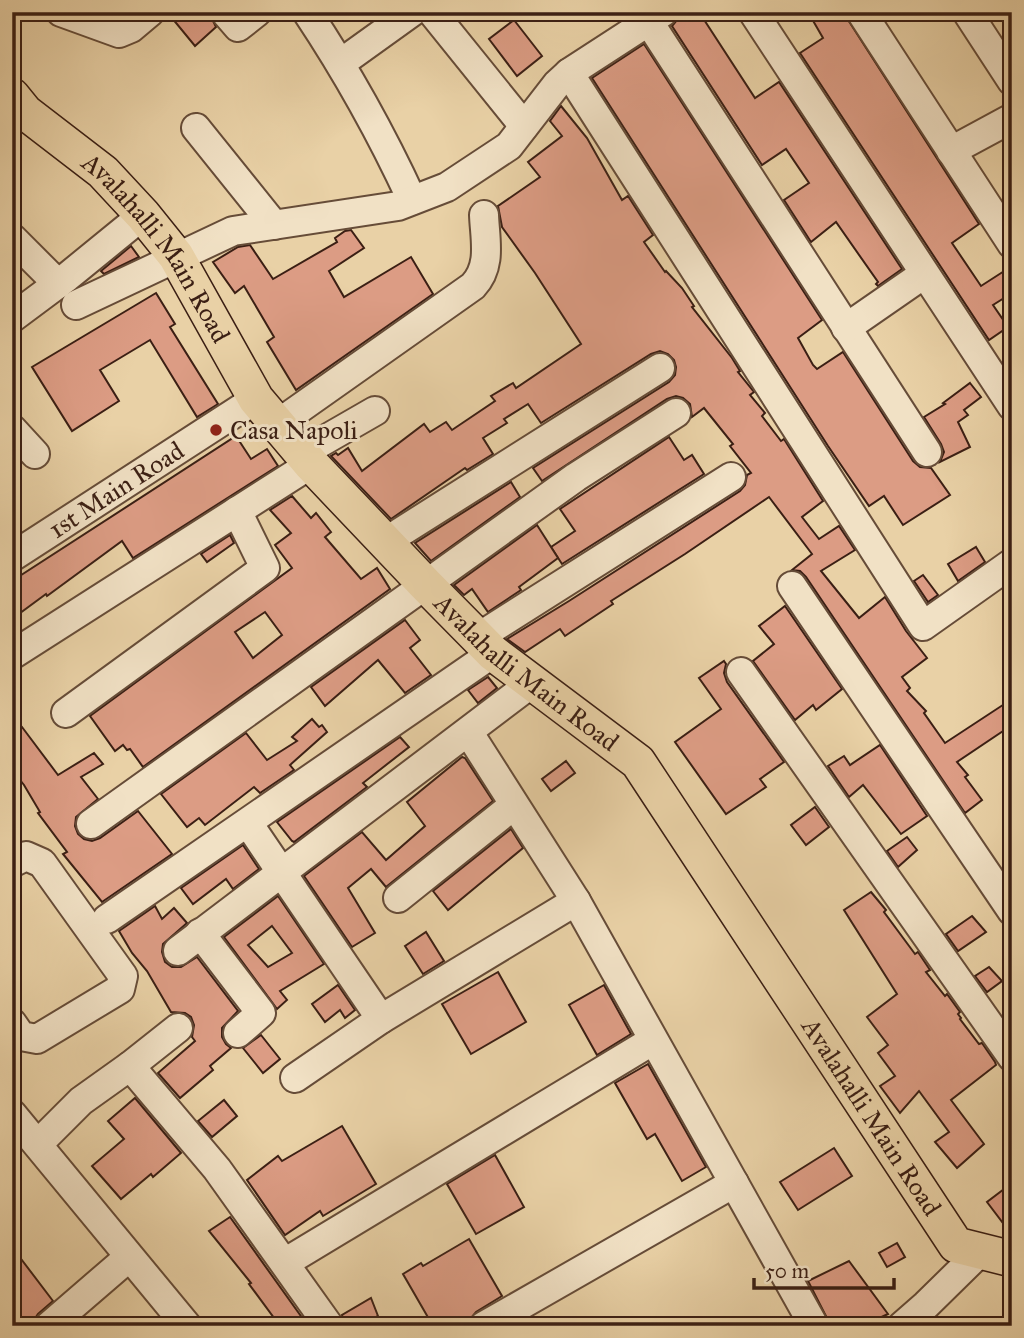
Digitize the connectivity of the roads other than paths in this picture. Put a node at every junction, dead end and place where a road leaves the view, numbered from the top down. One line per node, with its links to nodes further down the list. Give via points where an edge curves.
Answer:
1 (61, 12): 2 (street, via 119,33)
2 (150, 12)
3 (225, 12): 4 (street, via 238,27)
4 (257, 12)
5 (307, 12): 12 (street)
6 (412, 12): 12 (street)
7 (432, 12): 17 (street)
8 (752, 12): 27 (street)
9 (861, 12): 19 (street)
10 (967, 12): 14 (street)
11 (656, 17): 13 (street); 30 (street)
12 (341, 63): 20 (street)
13 (569, 73): 17 (street); 44 (street, via 923,626)
14 (1012, 80)
15 (12, 96): 21 (main road, Avalahalli Main Road, via 25,112 103,172)
16 (1012, 118): 19 (street)
17 (524, 126): 20 (street, via 499,153 447,187)
18 (197, 128): 23 (street)
19 (951, 151): 25 (street)
20 (412, 200): 23 (street)
21 (144, 215): 26 (main road, Avalahalli Main Road); 28 (street)
22 (484, 215): 33 (street, 1st Main Road, via 486,258 482,276 472,286)
23 (274, 225): 26 (street, via 233,231)
24 (12, 238): 28 (street)
25 (1012, 244)
26 (176, 256): 28 (street); 33 (main road, Avalahalli Main Road)
27 (925, 274): 30 (street); 32 (street)
28 (67, 295): 29 (street)
29 (12, 318)
30 (846, 328): 37 (street)
31 (660, 368): 42 (street)
32 (1012, 406)
33 (267, 411): 39 (main road, Avalahalli Main Road); 43 (street, 1st Main Road)
34 (375, 411): 39 (street)
35 (676, 413): 45 (street)
36 (12, 429): 38 (street)
37 (927, 452)
38 (35, 454)
39 (307, 458): 41 (street); 42 (main road, Avalahalli Main Road)
40 (731, 477): 47 (street)
41 (237, 511): 48 (street); 51 (street, via 265,568)
42 (385, 542): 45 (main road, Avalahalli Main Road)
43 (16, 548)
44 (1012, 563)
45 (425, 584): 47 (main road, Avalahalli Main Road); 55 (street)
46 (792, 586): 60 (street)
47 (485, 646): 50 (main road, Avalahalli Main Road); 54 (street)
48 (12, 655)
49 (741, 672): 69 (street)
50 (533, 682): 52 (street); 75 (main road, Avalahalli Main Road, via 638,762 956,1245)
51 (66, 713)
52 (469, 733): 53 (street); 57 (street)
53 (514, 805): 58 (street); 59 (street)
54 (248, 823): 57 (street); 61 (street)
55 (91, 824)
56 (12, 863): 67 (street, via 26,856 42,863 123,976 120,989 37,1039)
57 (282, 872): 62 (street); 64 (street)
58 (398, 898)
59 (576, 901): 64 (street); 68 (street)
60 (1012, 911)
61 (107, 919)
62 (200, 933): 63 (street); 66 (street, via 261,1013)
63 (178, 951)
64 (381, 1019): 71 (street)
65 (178, 1028): 70 (street)
66 (239, 1033)
67 (15, 1034)
68 (652, 1041): 74 (street); 77 (street)
69 (1012, 1057)
70 (130, 1066): 73 (street, via 81,1101); 77 (street, via 217,1169)
71 (295, 1078)
72 (12, 1114): 73 (street)
73 (38, 1144): 76 (street)
74 (734, 1183): 81 (street); 82 (street)
75 (996, 1255): 83 (street)
76 (129, 1256): 78 (street); 79 (street)
77 (286, 1262): 80 (street)
78 (49, 1326)
79 (187, 1326)
80 (329, 1326)
81 (484, 1326)
82 (814, 1326)
83 (902, 1326)

